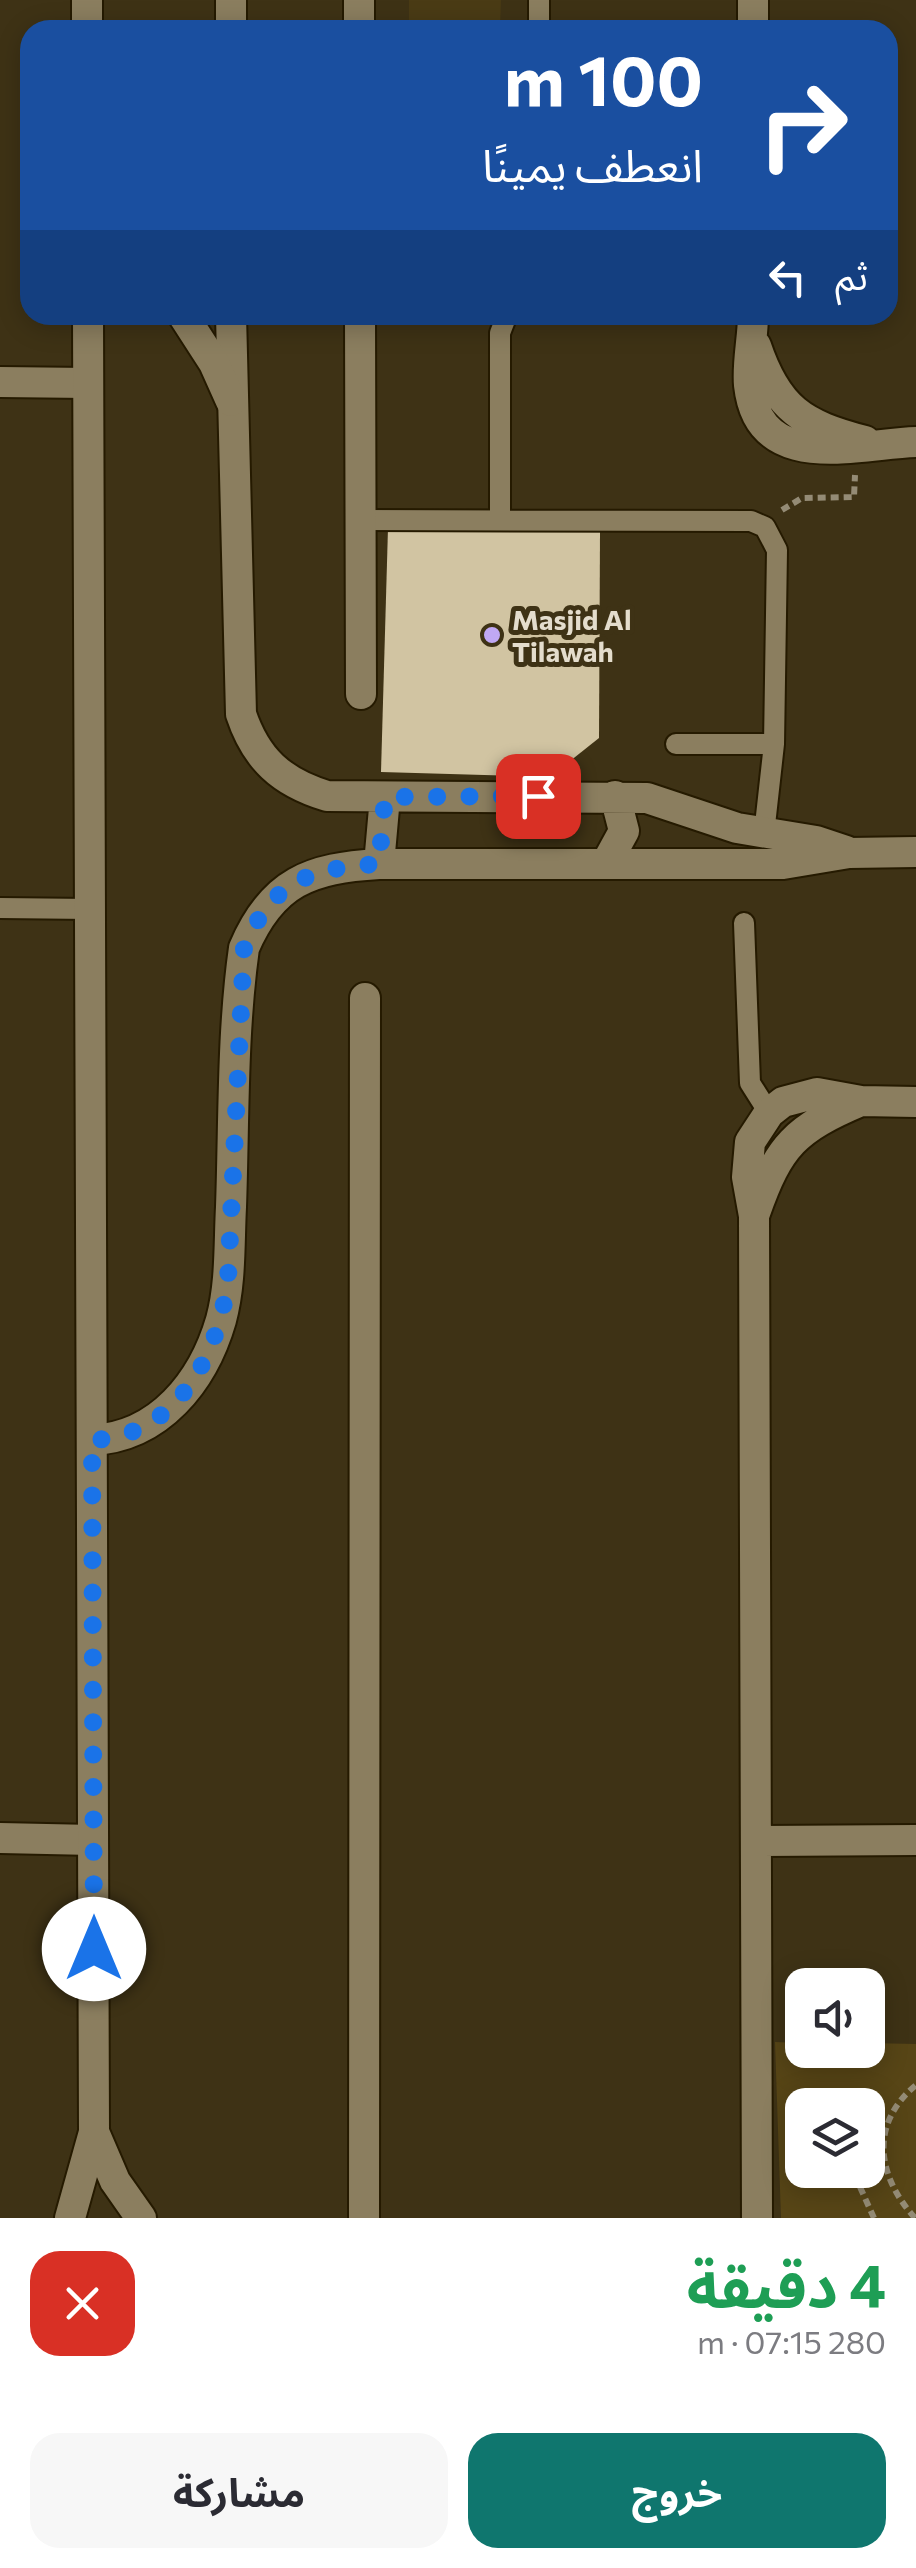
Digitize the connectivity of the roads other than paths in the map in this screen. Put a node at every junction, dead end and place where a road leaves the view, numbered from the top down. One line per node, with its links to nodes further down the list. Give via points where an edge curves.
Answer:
1 (88, 325): 8 (street)
2 (189, 325): 9 (street)
3 (231, 325): 9 (street)
4 (360, 325): 11 (street)
5 (503, 325): 12 (lane)
6 (753, 326): 10 (street, via 765,373 786,405 817,427 864,445)
7 (0, 382): 8 (street)
8 (88, 383): 24 (street)
9 (230, 401): 17 (street, via 239,689 249,738 262,759 303,789)
10 (916, 442)
11 (361, 520): 12 (lane); 13 (street)
12 (500, 520): 15 (lane, via 759,523 772,533)
13 (361, 694)
14 (676, 744): 15 (lane)
15 (774, 744): 18 (lane)
16 (615, 796): 17 (street); 18 (street, via 671,803); 21 (street, via 624,830)
17 (385, 797): 22 (street)
18 (764, 834): 19 (street)
19 (849, 852): 20 (street); 21 (street, via 783,864)
20 (916, 852)
21 (608, 862): 22 (street)
22 (379, 864): 31 (street, via 318,871 272,900 255,922 240,976 228,1279 220,1321 192,1379 152,1425 117,1439)
23 (0, 908): 24 (lane)
24 (90, 909): 31 (street)
25 (744, 923): 29 (lane, via 750,1084)
26 (364, 998): 39 (street)
27 (861, 1101): 28 (street); 29 (street, via 818,1093); 30 (street, via 794,1136 773,1164)
28 (916, 1102)
29 (770, 1112): 30 (street, via 746,1159)
30 (754, 1216): 35 (street)
31 (92, 1440): 33 (street)
32 (0, 1838): 33 (street)
33 (93, 1840): 36 (street)
34 (916, 1840): 35 (street)
35 (758, 1841): 40 (street)
36 (94, 2132): 37 (street); 38 (street, via 115,2182)
37 (70, 2218)
38 (141, 2218)
39 (364, 2218)
40 (757, 2218)

